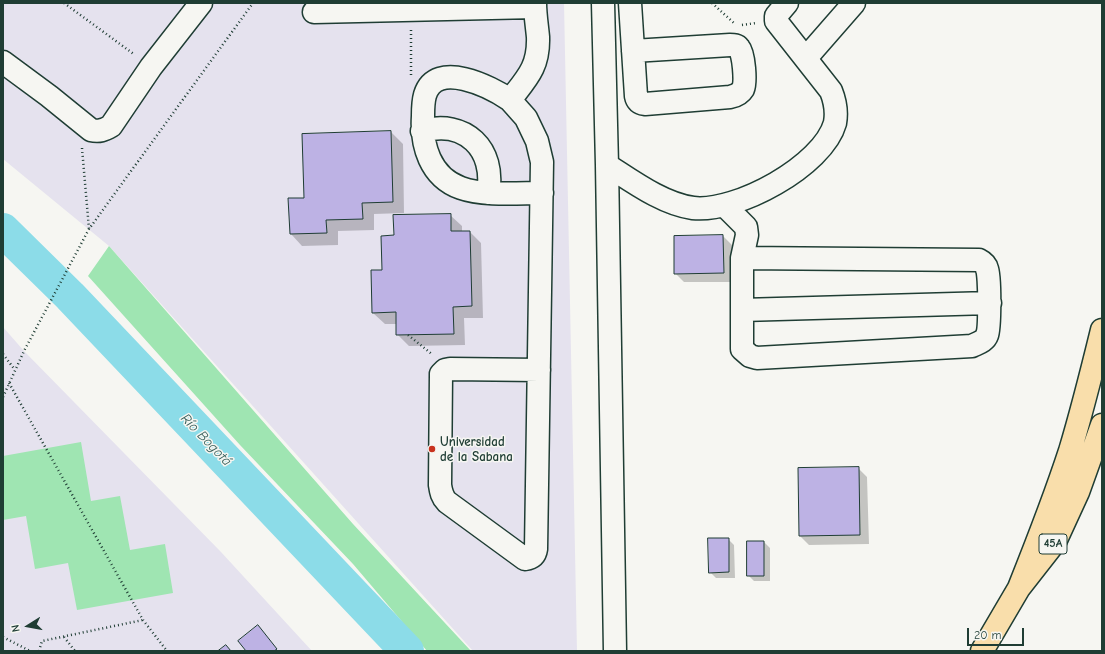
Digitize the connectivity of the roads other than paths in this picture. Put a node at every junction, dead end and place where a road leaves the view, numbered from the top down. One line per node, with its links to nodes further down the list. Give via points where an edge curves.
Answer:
1 (201, 3): 10 (lane, via 151,67 111,126 104,130 91,130)
2 (603, 3): 13 (lane)
3 (630, 3): 8 (lane)
4 (787, 3): 9 (lane, via 776,16 776,21)
5 (854, 3): 9 (lane)
6 (535, 5): 7 (lane); 11 (lane, via 538,53 528,76)
7 (314, 12)
8 (633, 51): 8 (lane, via 736,46 742,54 745,83 737,95 730,97 640,103 636,96)
9 (806, 58): 16 (lane, via 831,90 835,101 835,123 831,133 811,158 785,178 769,187)
10 (3, 62)
11 (510, 100): 12 (lane, via 495,90 464,79 438,80 425,94); 15 (lane, via 526,118 537,141 542,162)
12 (422, 131): 14 (lane, via 427,154 438,172 460,188 473,192); 14 (lane, via 446,128 458,131 478,145 489,168)
13 (607, 165): 16 (lane, via 642,187 678,204 701,208); 24 (lane)
14 (488, 192): 15 (lane)
15 (542, 193): 21 (lane)
16 (724, 204): 17 (lane, via 746,227 748,235)
17 (742, 258): 18 (lane, via 979,260 988,270); 19 (lane)
18 (990, 303): 19 (lane); 19 (lane, via 987,335 981,342 972,346 757,358 742,349)
19 (742, 310)
20 (1102, 330): 23 (highway, via 1070,452)
21 (540, 370): 21 (lane, via 536,549 531,558 525,559 447,502 441,492 441,374 450,369)
22 (1102, 425): 23 (highway, 45A, via 1078,492 1056,542)
23 (1019, 588): 25 (highway, 45A)
24 (615, 651)
25 (982, 651)

